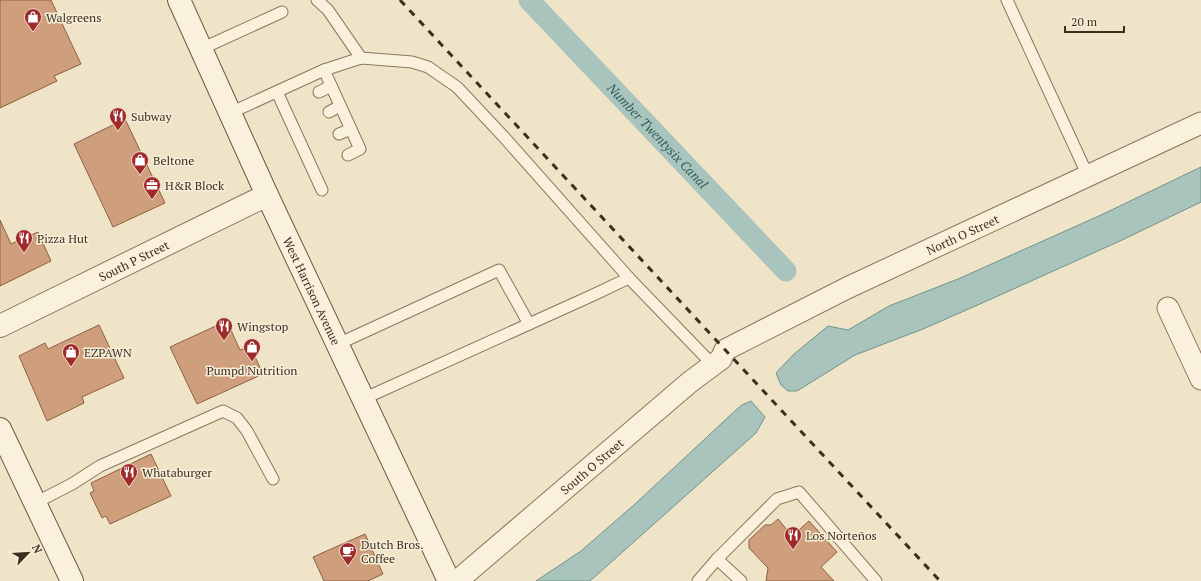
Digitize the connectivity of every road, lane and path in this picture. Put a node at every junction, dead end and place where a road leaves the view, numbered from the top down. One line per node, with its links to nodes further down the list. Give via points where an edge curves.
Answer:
1 (179, 0): 5 (main road, West Harrison Avenue)
2 (317, 0): 6 (lane, via 328,10)
3 (1007, 0): 18 (lane)
4 (282, 12): 5 (lane)
5 (201, 49): 13 (main road, West Harrison Avenue)
6 (361, 58): 7 (lane); 21 (lane, via 412,62 428,67 457,87)
7 (324, 70): 8 (lane); 9 (lane)
8 (331, 86): 10 (lane); 11 (lane)
9 (277, 92): 13 (lane); 19 (lane, via 289,106 318,169)
10 (319, 92)
11 (340, 106): 12 (lane); 15 (lane)
12 (329, 112)
13 (230, 113): 20 (main road, West Harrison Avenue)
14 (1201, 123): 18 (street, North O Street)
15 (351, 129): 16 (lane); 17 (lane, via 360,149)
16 (339, 134)
17 (348, 155)
18 (1088, 176): 26 (street, North O Street, via 848,288)
19 (322, 190)
20 (267, 195): 24 (main road, South P Street); 25 (main road, West Harrison Avenue)
21 (629, 278): 23 (lane); 26 (lane)
22 (1168, 308): 27 (street)
23 (529, 324): 25 (lane, via 499,270); 28 (lane)
24 (0, 326)
25 (338, 344): 28 (main road, West Harrison Avenue)
26 (719, 358): 35 (street, South O Street)
27 (1201, 379)
28 (363, 399): 34 (main road, West Harrison Avenue)
29 (0, 429): 31 (main road)
30 (273, 479): 31 (lane, via 247,431 237,418 223,411 100,466)
31 (35, 503): 33 (main road)
32 (717, 559): 36 (lane); 37 (lane); 38 (lane, via 777,499 799,492)
33 (72, 581)
34 (449, 581)
35 (457, 581)
36 (698, 581)
37 (740, 581)
38 (876, 581)

